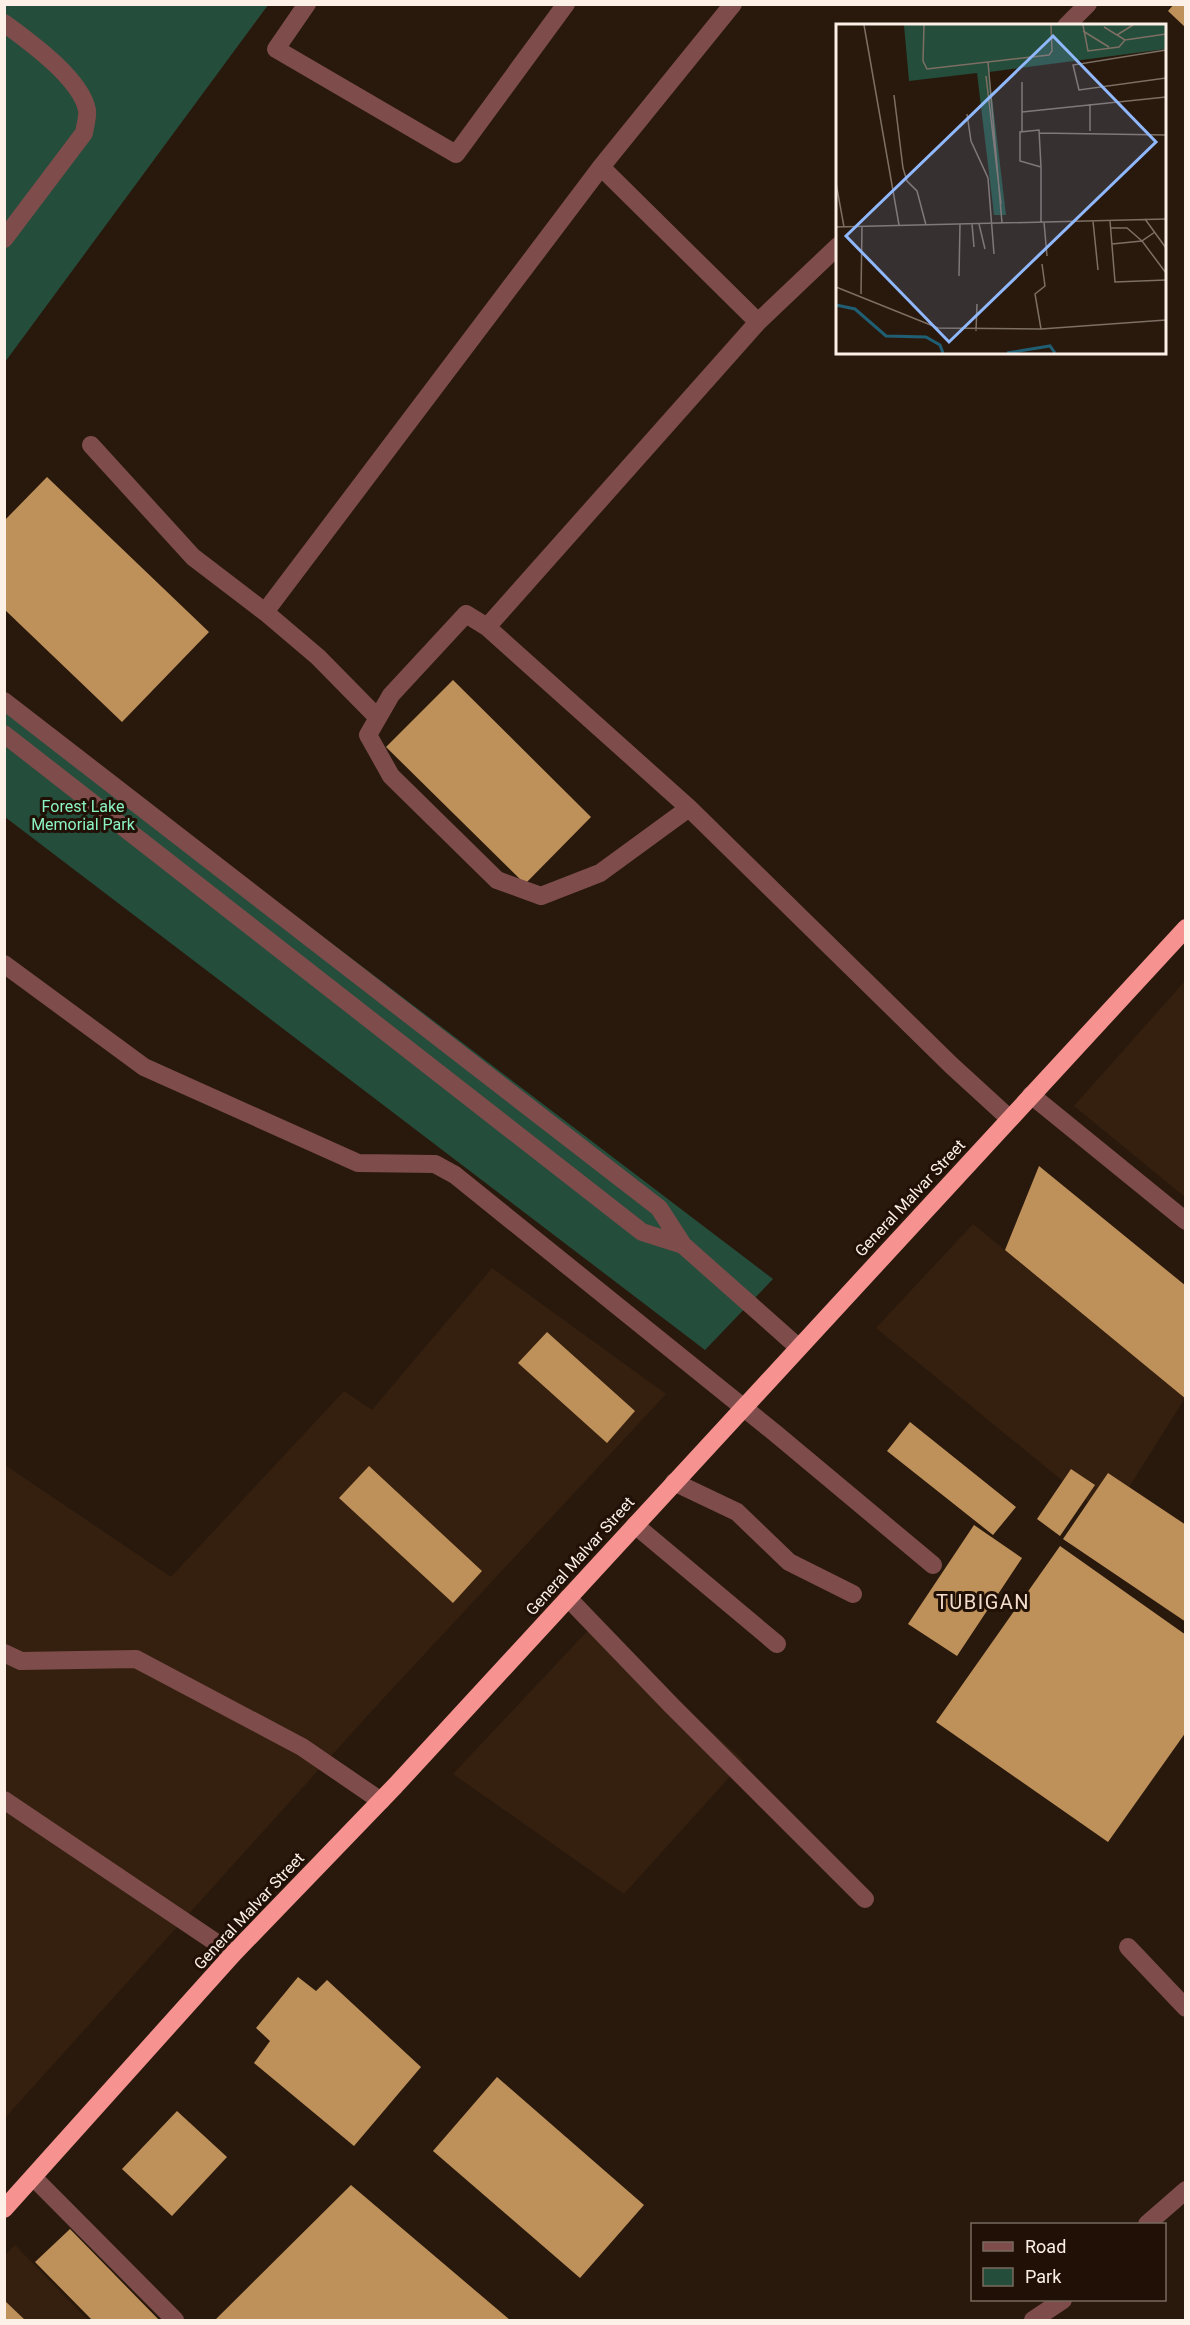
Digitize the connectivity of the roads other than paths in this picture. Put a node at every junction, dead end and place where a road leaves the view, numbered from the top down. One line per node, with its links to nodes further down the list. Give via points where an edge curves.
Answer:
1 (307, 4): 2 (street, via 276,49 456,154)
2 (566, 4)
3 (733, 4): 7 (street)
4 (1088, 4): 6 (street)
5 (4, 23): 8 (street, via 79,90 87,112 84,133)
6 (1068, 24)
7 (601, 167): 10 (street); 12 (street)
8 (4, 239)
9 (836, 247): 10 (street)
10 (758, 322): 13 (street)
11 (92, 445): 12 (street, via 193,557)
12 (265, 612): 15 (street, via 318,657)
13 (487, 627): 15 (street, via 466,614 391,695); 17 (street)
14 (4, 701): 23 (street, via 659,1208)
15 (378, 718): 17 (street, via 368,735 391,776 497,880 541,896 600,873)
16 (4, 734): 23 (street, via 642,1232)
17 (689, 808): 21 (street)
18 (1185, 928): 20 (highway, General Malvar Street)
19 (4, 964): 25 (street, via 144,1067 358,1163 435,1164 455,1175)
20 (1031, 1095): 21 (highway, General Malvar Street); 22 (street)
21 (1010, 1119): 24 (highway, General Malvar Street)
22 (1185, 1221)
23 (683, 1245): 24 (street)
24 (798, 1347): 25 (highway, General Malvar Street)
25 (743, 1407): 26 (highway, General Malvar Street); 28 (street)
26 (674, 1482): 27 (highway, General Malvar Street); 29 (street, via 737,1512 789,1562)
27 (635, 1526): 30 (highway, General Malvar Street); 31 (street)
28 (933, 1565)
29 (854, 1594)
30 (568, 1598): 34 (highway, General Malvar Street); 35 (street)
31 (777, 1644)
32 (4, 1653): 34 (street, via 21,1661 136,1659 302,1746)
33 (4, 1800): 37 (street)
34 (381, 1801): 37 (highway, General Malvar Street)
35 (865, 1899)
36 (1128, 1947): 38 (street)
37 (233, 1954): 39 (highway, General Malvar Street)
38 (1185, 2008)
39 (34, 2178): 41 (highway, General Malvar Street); 44 (street)
40 (1185, 2190): 42 (street)
41 (4, 2209)
42 (1148, 2223)
43 (1062, 2301): 45 (street)
44 (175, 2320)
45 (1033, 2320)

